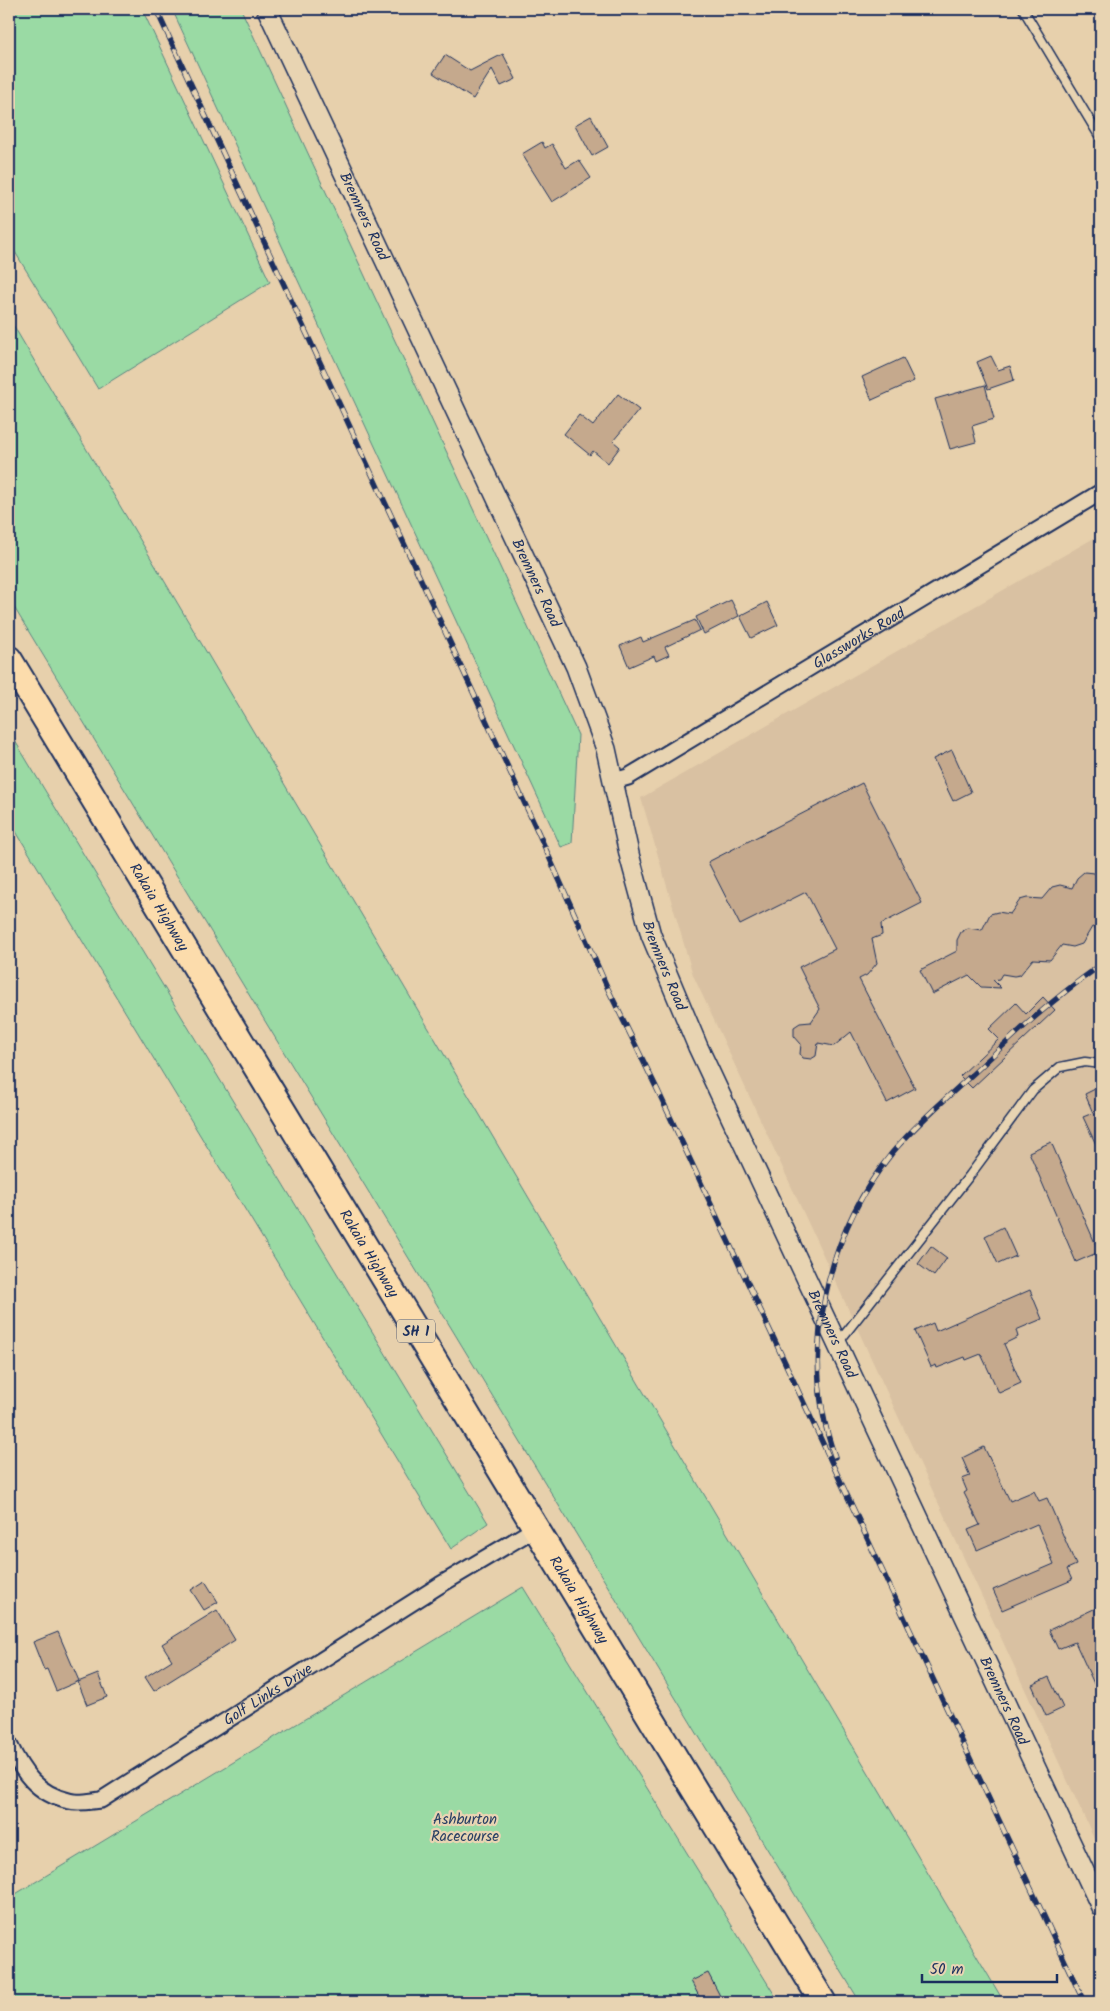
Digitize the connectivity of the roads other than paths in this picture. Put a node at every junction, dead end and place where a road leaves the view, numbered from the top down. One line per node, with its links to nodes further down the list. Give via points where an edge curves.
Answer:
1 (267, 9): 6 (street, Bremners Road, via 576,667 606,749)
2 (1023, 9): 3 (lane)
3 (1101, 139)
4 (1101, 492): 6 (street, Glassworks Road, via 628,777)
5 (9, 660): 9 (highway, Rakaia Highway / SH 1)
6 (614, 781): 8 (street, Bremners Road, via 641,898 666,974)
7 (1101, 1064): 8 (lane, via 1085,1062 1060,1067 1033,1090)
8 (838, 1343): 11 (street, Bremners Road)
9 (536, 1528): 10 (street, Golf Links Drive, via 100,1800 70,1802 37,1788); 13 (highway, Rakaia Highway / SH 1)
10 (9, 1744)
11 (1096, 1882): 12 (street, Bremners Road)
12 (1101, 1906)
13 (823, 2002)

